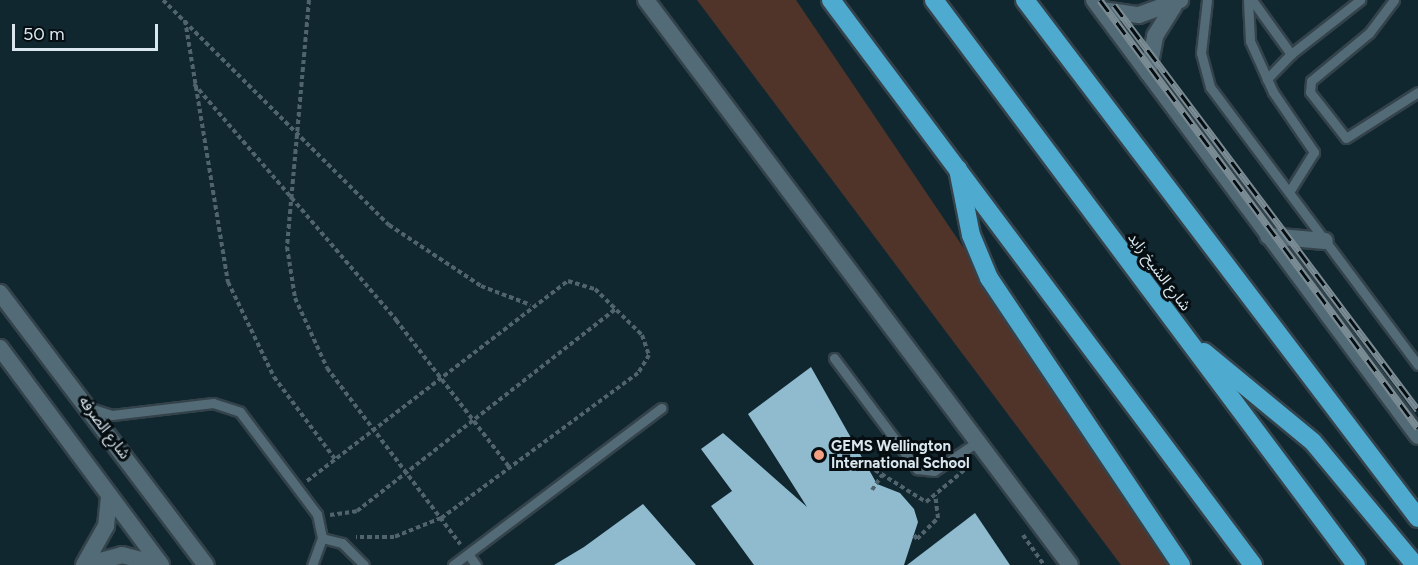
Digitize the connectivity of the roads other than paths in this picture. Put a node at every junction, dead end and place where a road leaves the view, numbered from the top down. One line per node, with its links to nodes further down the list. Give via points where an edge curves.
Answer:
1 (646, 0): 29 (street)
2 (831, 0): 15 (highway)
3 (933, 0): 22 (highway, شارع الشيخ زايد)
4 (1025, 0): 31 (highway)
5 (1207, 0): 17 (lane, via 1201,53 1206,79)
6 (1250, 0): 11 (lane); 13 (lane, via 1250,41)
7 (1360, 0): 11 (lane)
8 (1394, 0): 14 (lane, via 1369,33 1311,81 1310,92 1346,138)
9 (1178, 2): 10 (street, via 1139,15); 12 (street, via 1155,36)
10 (1098, 5): 12 (street)
11 (1291, 54): 13 (lane)
12 (1148, 73): 19 (street)
13 (1267, 79): 16 (lane, via 1312,147)
14 (1418, 92)
15 (957, 167): 42 (highway, via 971,235 995,288); 43 (highway)
16 (1307, 168): 17 (lane); 18 (lane)
17 (1282, 183): 18 (lane)
18 (1289, 192): 20 (lane)
19 (1268, 236): 20 (street); 28 (street)
20 (1325, 241): 25 (lane)
21 (0, 293): 26 (street, شارع الصرفه)
22 (1190, 343): 44 (highway, شارع الشيخ زايد); 45 (highway, via 1313,442)
23 (0, 348): 30 (street)
24 (834, 358): 29 (lane, via 917,469 934,471)
25 (1418, 365)
26 (89, 408): 32 (lane, via 112,415 227,405 250,421 299,488 317,514); 36 (street, شارع الصرفه)
27 (661, 408): 33 (lane)
28 (1418, 436)
29 (977, 442): 41 (street)
30 (109, 495): 34 (street, via 106,526); 35 (street)
31 (1418, 518)
32 (322, 538): 37 (lane); 38 (lane, via 342,543)
33 (468, 554): 39 (lane); 40 (lane)
34 (85, 565): 35 (street, via 122,555)
35 (161, 565)
36 (206, 565)
37 (312, 565)
38 (364, 565)
39 (453, 565)
40 (476, 565)
41 (1070, 565)
42 (1181, 565)
43 (1253, 565)
44 (1356, 565)
45 (1415, 565)

